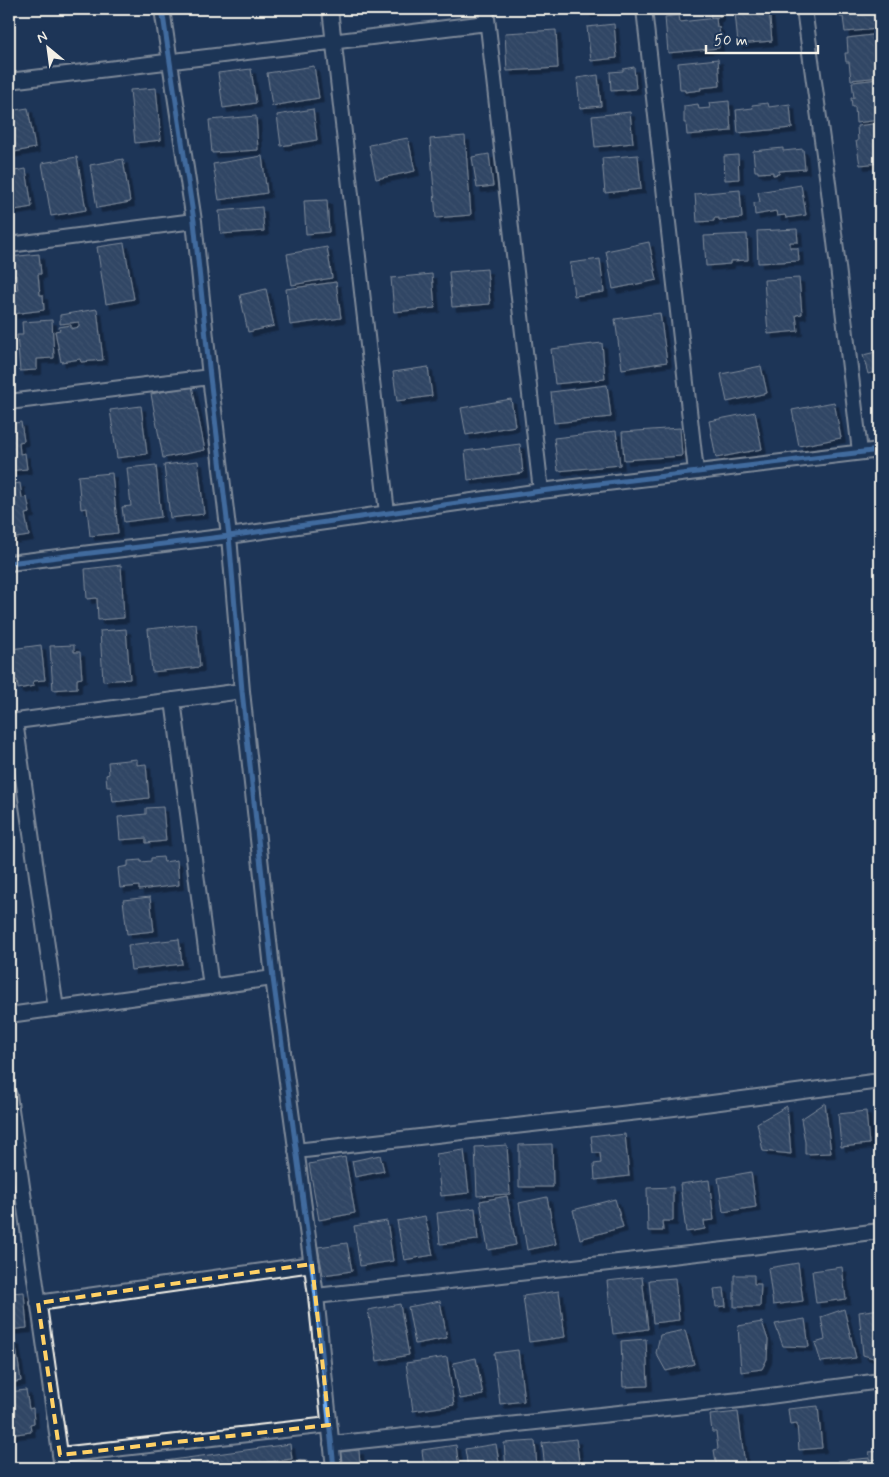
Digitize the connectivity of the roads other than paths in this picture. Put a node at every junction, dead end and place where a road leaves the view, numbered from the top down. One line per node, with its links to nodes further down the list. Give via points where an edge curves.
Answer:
1 (162, 9): 8 (street)
2 (330, 9): 7 (street)
3 (486, 9): 6 (street)
4 (644, 9): 16 (street)
5 (804, 9): 15 (street)
6 (487, 23): 7 (street); 17 (street)
7 (335, 42): 8 (street); 18 (street)
8 (169, 62): 9 (street); 10 (street)
9 (9, 81)
10 (194, 221): 11 (street); 12 (street)
11 (9, 245)
12 (210, 377): 13 (street); 19 (street)
13 (9, 402)
14 (880, 450): 15 (street)
15 (860, 452): 16 (street)
16 (696, 472): 17 (street)
17 (541, 491): 18 (street)
18 (387, 513): 19 (street)
19 (229, 536): 20 (street); 21 (street)
20 (9, 563)
21 (242, 691): 22 (street); 24 (street)
22 (173, 700): 23 (street); 25 (street)
23 (12, 721): 26 (street)
24 (273, 978): 25 (street); 30 (street)
25 (211, 987): 26 (street)
26 (56, 1009): 27 (street)
27 (9, 1015)
28 (880, 1081): 30 (street)
29 (9, 1095): 34 (street)
30 (296, 1151): 32 (street)
31 (880, 1230): 33 (street)
32 (312, 1264): 33 (street); 34 (street)
33 (316, 1296): 36 (street)
34 (38, 1303): 38 (street)
35 (880, 1381): 37 (street, via 740,1400)
36 (329, 1426): 37 (street); 38 (street)
37 (331, 1444): 39 (street)
38 (61, 1462)
39 (334, 1468)

